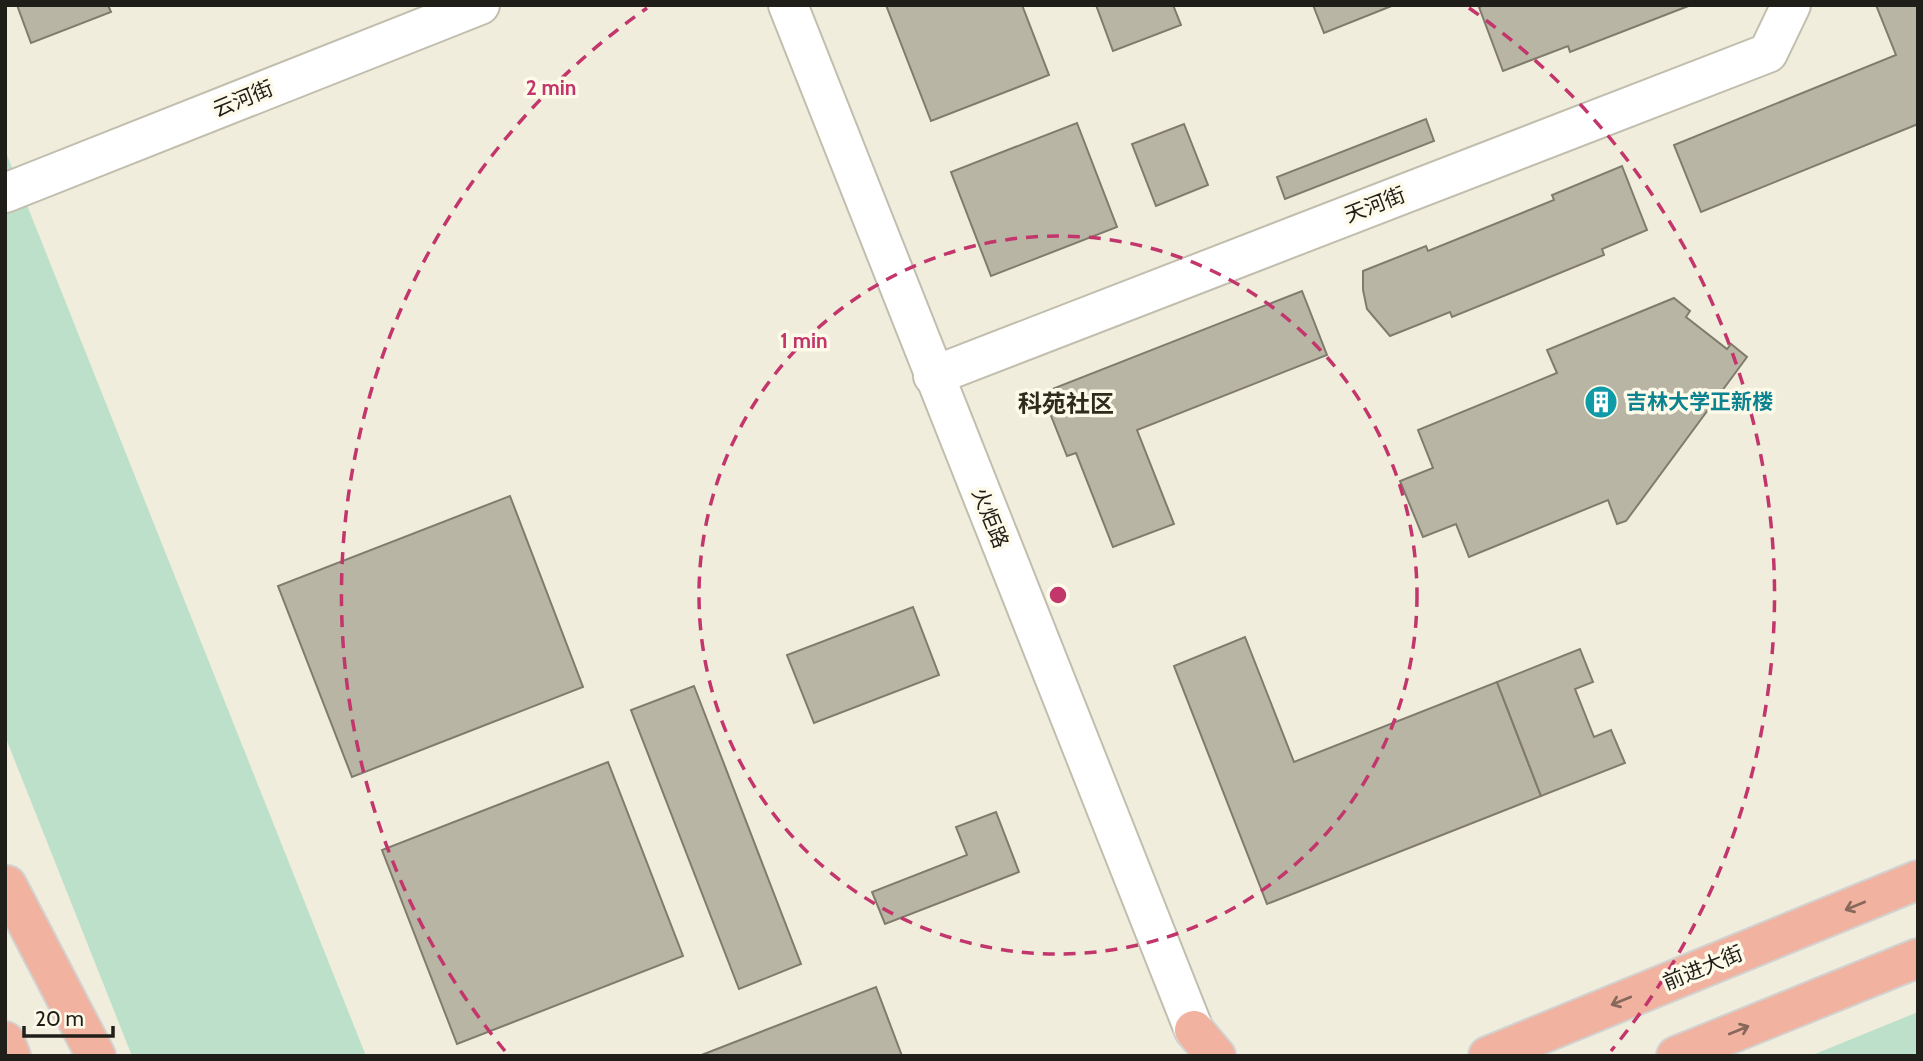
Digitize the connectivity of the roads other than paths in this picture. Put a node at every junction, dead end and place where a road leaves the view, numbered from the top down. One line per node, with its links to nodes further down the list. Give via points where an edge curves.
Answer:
1 (480, 5): 4 (street, 云河街)
2 (788, 5): 5 (street, 火炬路)
3 (1791, 5): 5 (street, 天河街, via 1768,53)
4 (5, 193)
5 (933, 376): 10 (street, 火炬路)
6 (1918, 880): 14 (main road, 前进大街, one-way to 14)
7 (6, 883): 12 (main road); 13 (main road)
8 (1918, 958): 15 (main road, one-way to 8)
9 (5, 1041): 11 (main road)
10 (1200, 1047)
11 (11, 1056)
12 (77, 1056)
13 (96, 1056)
14 (1488, 1056)
15 (1676, 1056)

